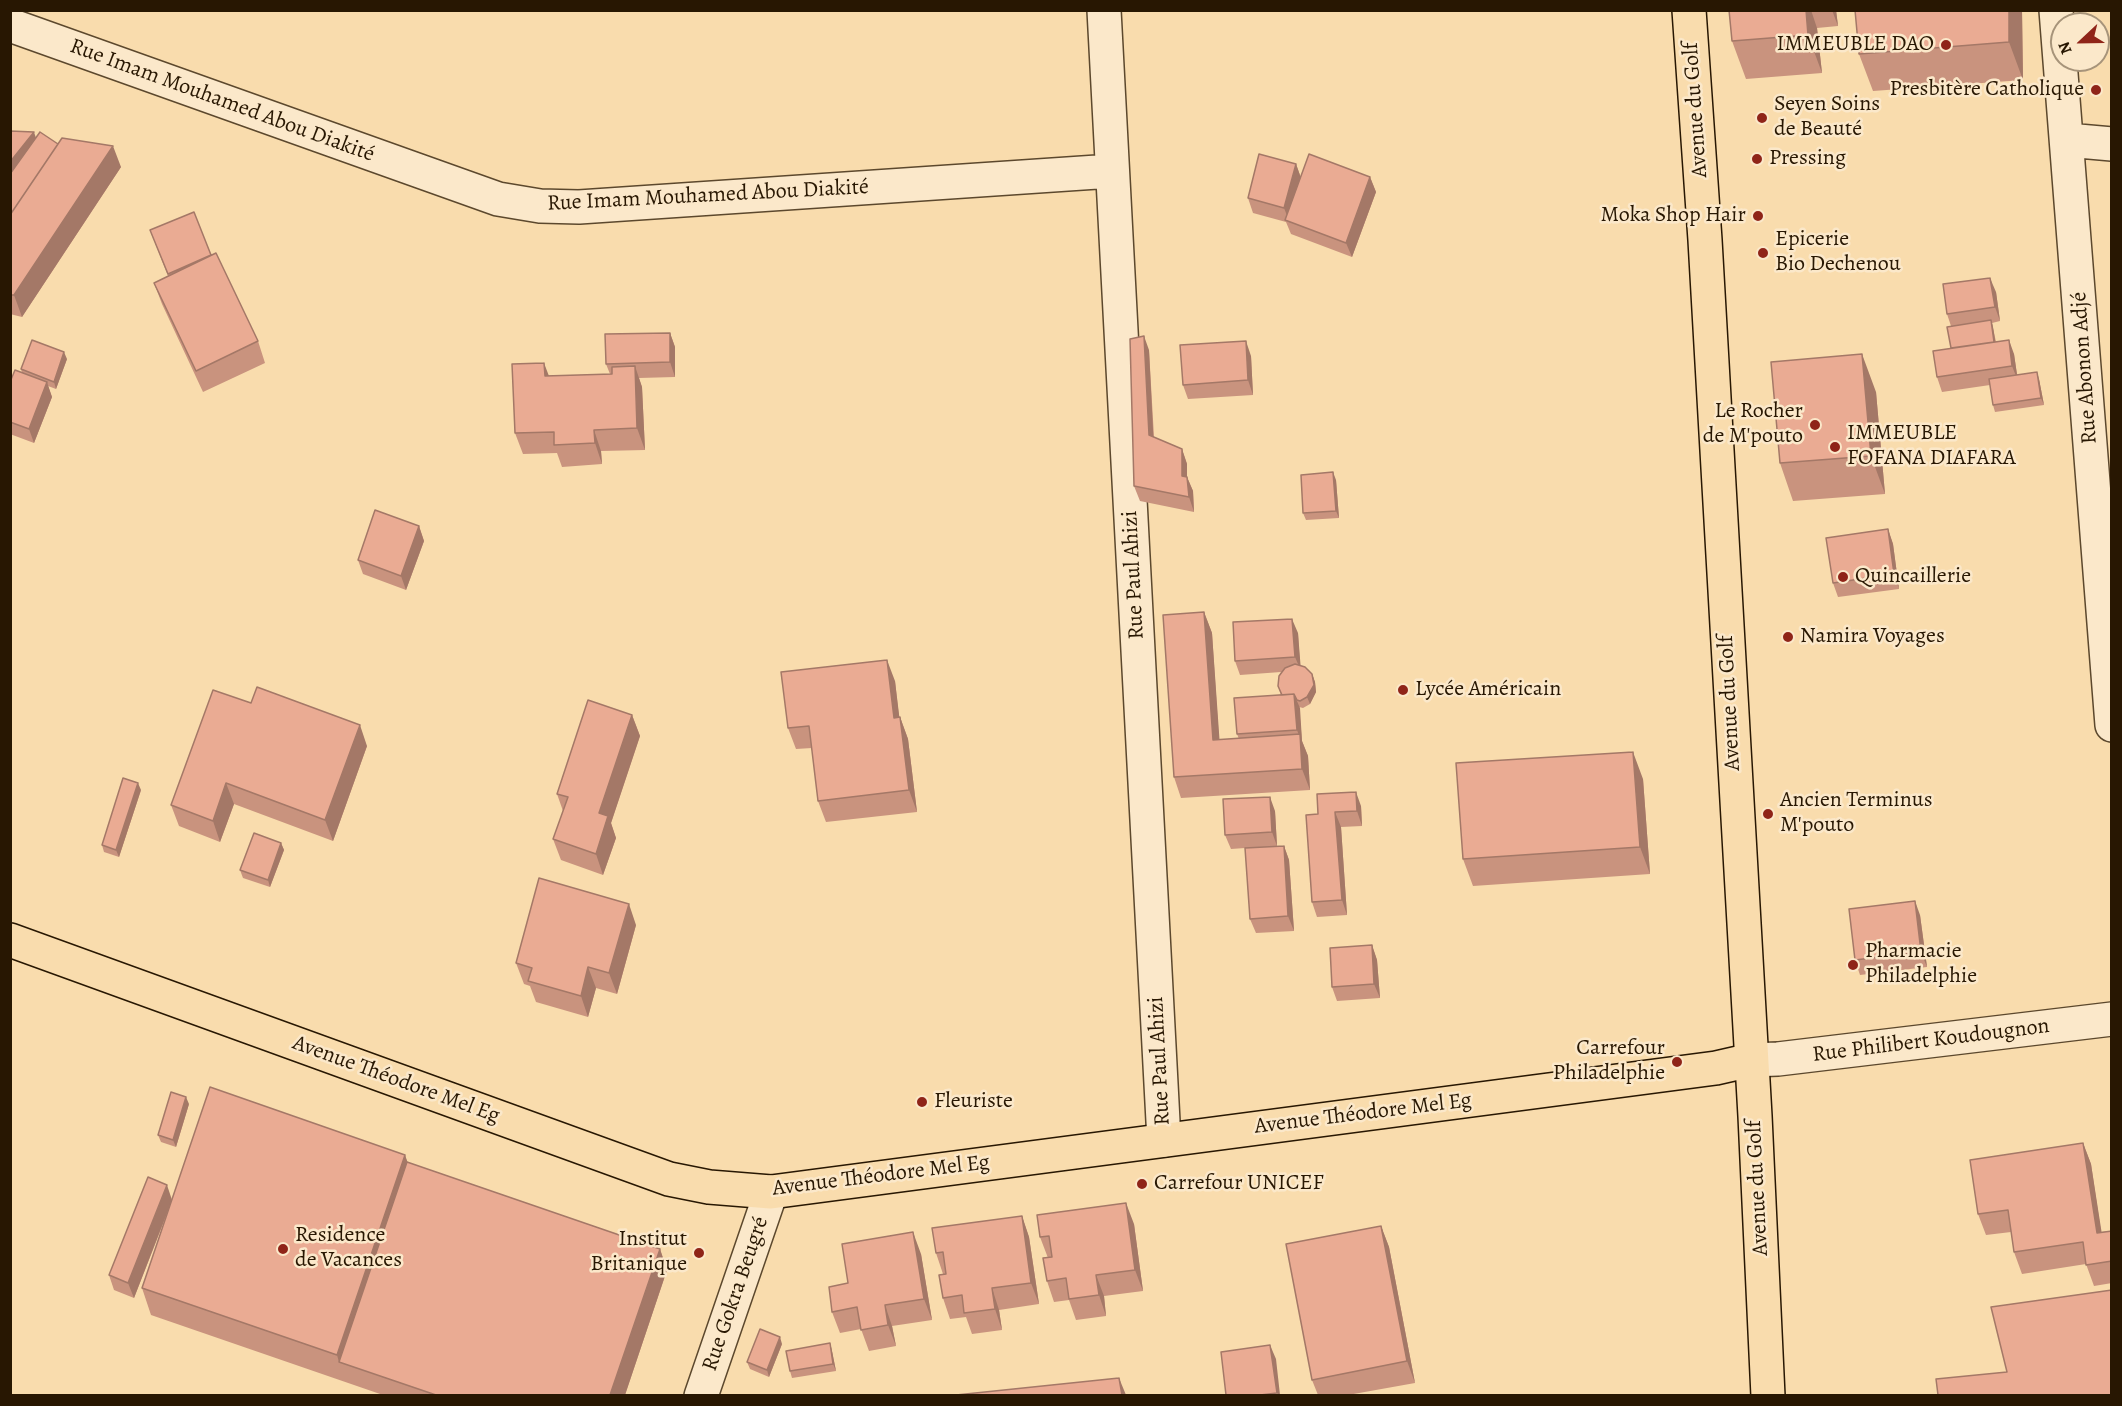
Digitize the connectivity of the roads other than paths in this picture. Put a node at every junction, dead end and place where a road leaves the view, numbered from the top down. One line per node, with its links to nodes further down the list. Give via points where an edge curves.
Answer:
1 (1104, 10): 7 (street, Rue Paul Ahizi)
2 (1689, 10): 12 (main road, Avenue du Golf)
3 (2056, 10): 5 (street, Rue Abonon Adjé)
4 (10, 25): 7 (street, Rue Imam Mouhamed Abou Diakité, via 498,199 540,206 579,207)
5 (2067, 140): 6 (street); 8 (street, Rue Abonon Adjé)
6 (2112, 144)
7 (1112, 171): 13 (street, Rue Paul Ahizi)
8 (2108, 617): 9 (street, Rue Abonon Adjé)
9 (2112, 725)
10 (10, 940): 14 (main road, Avenue Théodore Mel Eg, via 669,1179)
11 (2112, 1019): 12 (street, Rue Philibert Koudougnon)
12 (1751, 1060): 13 (main road, Avenue Théodore Mel Eg, via 1716,1068); 16 (main road, Avenue du Golf)
13 (1164, 1140): 14 (main road, Avenue Théodore Mel Eg)
14 (771, 1192): 15 (street, Rue Gokra Beugré)
15 (701, 1395)
16 (1768, 1395)

